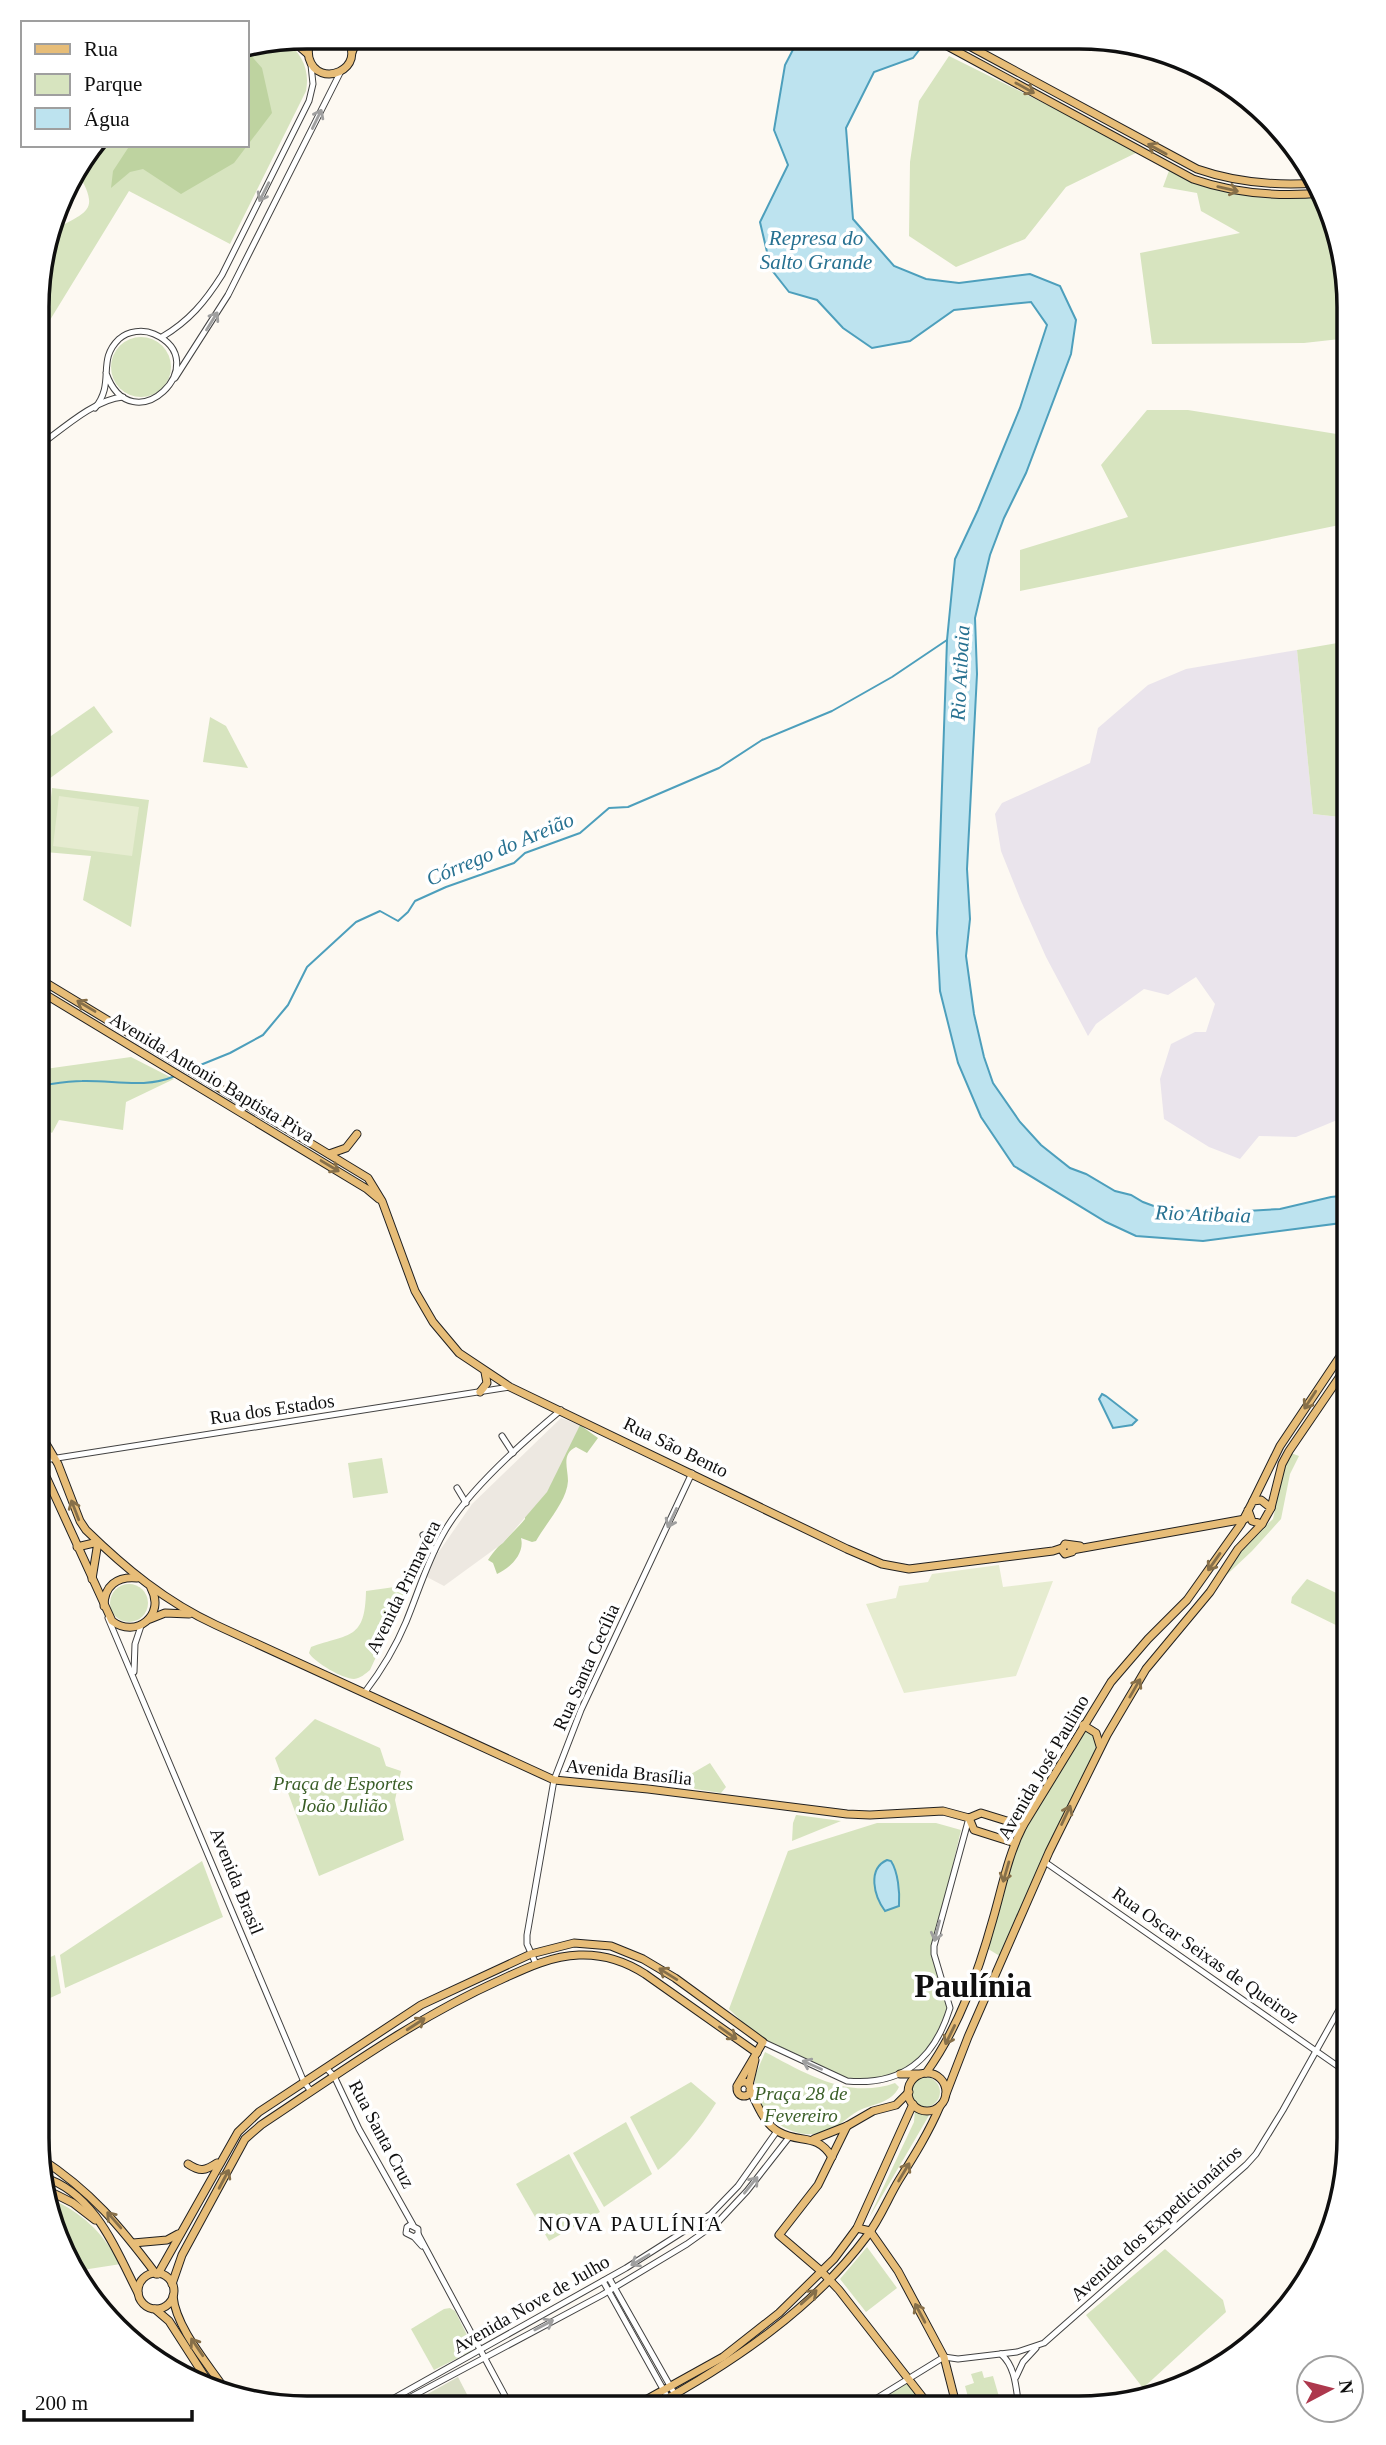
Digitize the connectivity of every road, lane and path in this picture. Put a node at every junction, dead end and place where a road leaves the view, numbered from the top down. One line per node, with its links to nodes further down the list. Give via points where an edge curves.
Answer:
1 (301, 49): 8 (main road)
2 (308, 49): 8 (main road)
3 (351, 49): 7 (main road)
4 (354, 49): 7 (main road)
5 (952, 49): 11 (main road, one-way to 11, via 1194,179 1259,195)
6 (976, 49): 10 (main road, one-way to 6, via 1261,184 1197,169)
7 (352, 53): 9 (main road)
8 (309, 58): 9 (main road, via 320,72); 12 (street, one-way to 12, via 313,84 309,101 222,275 206,301)
9 (341, 71): 14 (street, one-way to 9, via 228,295)
10 (1305, 183)
11 (1310, 193)
12 (162, 337): 13 (street, via 149,331 122,336 112,346); 14 (street, via 172,348)
13 (106, 373): 15 (street); 16 (street, via 104,395)
14 (175, 378): 15 (street, via 160,396 149,401)
15 (124, 397): 16 (street)
16 (95, 408): 17 (street)
17 (49, 438)
18 (49, 985): 20 (main road, Avenida Antonio Baptista Piva, one-way to 18)
19 (49, 997): 21 (main road, Avenida Antonio Baptista Piva)
20 (169, 1056): 21 (main road); 22 (main road, Avenida Antonio Baptista Piva)
21 (164, 1066): 23 (main road, Avenida Antonio Baptista Piva)
22 (253, 1107): 23 (main road); 25 (main road, Avenida Antonio Baptista Piva)
23 (247, 1116): 27 (main road, Avenida Antonio Baptista Piva, one-way to 27)
24 (357, 1134): 25 (main road, via 346,1148)
25 (329, 1154): 26 (main road, Avenida Antonio Baptista Piva)
26 (368, 1178): 27 (main road, Rua São Bento)
27 (382, 1201): 29 (main road, Rua São Bento, via 406,1269 433,1322 459,1353)
28 (1337, 1361): 42 (main road, one-way to 42, via 1280,1446)
29 (485, 1371): 31 (main road, Rua São Bento); 32 (main road, via 487,1383)
30 (1337, 1381): 44 (main road, via 1282,1464)
31 (510, 1387): 32 (street, Rua dos Estados); 33 (main road, Rua São Bento)
32 (480, 1392): 37 (street, Rua dos Estados)
33 (561, 1410): 36 (street, Avenida Primavera); 39 (main road, Rua São Bento)
34 (502, 1436): 36 (street)
35 (49, 1449): 37 (main road)
36 (513, 1453): 43 (street, Avenida Primavera)
37 (54, 1458): 38 (street, Rua dos Estados); 48 (main road, one-way to 37, via 80,1521)
38 (49, 1459)
39 (692, 1473): 45 (main road, Rua São Bento, via 895,1568 945,1566); 62 (street, Rua Santa Cecília, one-way to 62, via 581,1710)
40 (49, 1484): 49 (main road, Avenida Brasil)
41 (457, 1488): 43 (street)
42 (1253, 1502): 44 (main road, via 1261,1500); 45 (main road)
43 (466, 1503): 50 (street, Avenida Primavera)
44 (1271, 1508): 46 (main road)
45 (1248, 1520): 46 (main road); 60 (main road, Avenida José Paulino, one-way to 60, via 1186,1600 1111,1682)
46 (1262, 1524): 61 (main road, Avenida José Paulino, one-way to 46, via 1146,1669)
47 (423, 1535): 50 (street)
48 (98, 1542): 49 (main road); 51 (main road); 52 (main road)
49 (78, 1547): 52 (main road, Avenida Brasil)
50 (434, 1551): 59 (street, Avenida Primavera, via 404,1626)
51 (137, 1578): 53 (main road); 54 (main road, via 113,1583 107,1590)
52 (92, 1580): 54 (main road, Avenida Brasil)
53 (150, 1586): 55 (main road, Avenida Brasília); 56 (main road, via 155,1604)
54 (106, 1611): 57 (main road, via 124,1628); 58 (street, Avenida Brasil)
55 (194, 1615): 56 (main road, Avenida Brasília, via 165,1613); 59 (main road, Avenida Brasília)
56 (148, 1620): 57 (main road)
57 (141, 1626): 58 (street, Avenida Brasil)
58 (134, 1675): 91 (street, Avenida Brasil)
59 (365, 1692): 62 (main road, Avenida Brasília)
60 (1083, 1726): 61 (main road, via 1096,1732); 66 (main road, Avenida José Paulino)
61 (1100, 1746): 68 (main road, Avenida José Paulino, one-way to 61)
62 (554, 1780): 64 (main road, Avenida Brasília); 69 (street, Rua Santa Cecília, via 527,1935)
63 (783, 1795): 64 (main road)
64 (772, 1805): 65 (main road, Avenida Brasília, via 870,1815 943,1811)
65 (970, 1818): 66 (main road, Avenida Brasília, via 981,1813); 67 (main road, Avenida Brasília, via 974,1830); 89 (street, one-way to 89, via 934,1946 950,2008 929,2052)
66 (1023, 1826): 67 (main road, Avenida José Paulino)
67 (1015, 1843): 88 (main road, Avenida José Paulino, one-way to 88, via 971,1987 950,2036)
68 (1045, 1862): 84 (street, Rua Oscar Seixas de Queiroz); 96 (main road, Avenida José Paulino)
69 (531, 1954): 70 (main road, via 591,1943 620,1948); 71 (street, Rua Santa Cecília); 74 (main road)
70 (643, 1959): 72 (main road); 73 (main road, one-way to 70)
71 (536, 1964): 72 (main road, via 591,1955); 78 (main road)
72 (637, 1969): 76 (main road)
73 (690, 1989): 76 (main road, via 691,1997); 77 (main road)
74 (450, 1990): 75 (main road); 78 (main road)
75 (437, 1996): 78 (main road); 81 (main road)
76 (684, 2001): 79 (main road)
77 (705, 2001): 79 (main road, via 697,2003); 82 (main road)
78 (449, 2004): 83 (main road, one-way to 78)
79 (697, 2011): 85 (main road, one-way to 85)
80 (1337, 2013): 84 (street, Avenida dos Expedicionários)
81 (377, 2034): 83 (main road); 87 (main road)
82 (763, 2042): 85 (main road); 89 (street, one-way to 82, via 876,2081 848,2081)
83 (384, 2044): 90 (main road)
84 (1316, 2051): 86 (street, Rua Oscar Seixas de Queiroz); 132 (street, Avenida dos Expedicionários, via 1256,2154)
85 (757, 2053): 92 (main road); 93 (main road)
86 (1337, 2066)
87 (326, 2068): 90 (street, Rua Santa Cruz); 91 (main road)
88 (925, 2073): 89 (main road); 95 (main road, via 914,2079); 96 (main road, via 943,2082)
89 (900, 2074)
90 (334, 2076): 94 (main road); 116 (street, Rua Santa Cruz)
91 (304, 2082): 94 (street, via 310,2090); 101 (main road)
92 (737, 2086): 93 (main road, via 743,2082); 97 (main road)
93 (750, 2087): 97 (main road, via 748,2095); 99 (main road)
94 (317, 2088): 102 (main road)
95 (909, 2092): 98 (main road); 103 (main road, via 901,2103 873,2111)
96 (946, 2094): 100 (main road)
97 (742, 2096): 99 (main road)
98 (913, 2104): 100 (main road, via 923,2110); 118 (main road)
99 (758, 2106): 104 (main road)
100 (940, 2106): 120 (main road, one-way to 100)
101 (259, 2112): 102 (main road); 108 (main road, via 237,2132)
102 (265, 2123): 115 (main road, one-way to 102, via 245,2139)
103 (847, 2126): 106 (main road); 107 (main road)
104 (777, 2131): 105 (main road); 125 (street, Avenida Nove de Julho, one-way to 125, via 738,2186 711,2214)
105 (790, 2136): 106 (main road); 128 (street, Avenida Nove de Julho, one-way to 105, via 718,2222)
106 (814, 2139): 107 (main road)
107 (832, 2157): 123 (main road, via 818,2185 779,2235)
108 (220, 2161): 109 (main road, via 205,2170); 113 (main road)
109 (188, 2164)
110 (51, 2165): 122 (main road, one-way to 110, via 84,2189)
111 (53, 2181): 117 (main road, via 89,2207)
112 (55, 2194): 117 (main road)
113 (201, 2195): 114 (main road); 115 (main road)
114 (194, 2207): 115 (main road); 119 (main road)
115 (205, 2214): 127 (main road)
116 (410, 2225): 121 (street, via 418,2228); 121 (street, via 406,2233)
117 (104, 2228): 129 (main road)
118 (858, 2228): 120 (main road); 123 (main road)
119 (181, 2231): 122 (main road, via 167,2240); 124 (main road)
120 (870, 2231): 126 (main road); 135 (main road, one-way to 120)
121 (416, 2236): 133 (street)
122 (133, 2244): 124 (main road)
123 (821, 2271): 126 (main road); 141 (main road, via 779,2313 723,2357)
124 (157, 2274): 127 (main road); 129 (main road, via 145,2277)
125 (606, 2279): 128 (street); 133 (street, Avenida Nove de Julho)
126 (829, 2280): 138 (main road); 146 (main road, one-way to 126, via 727,2363)
127 (172, 2284): 130 (main road)
128 (612, 2290): 136 (street, Avenida Nove de Julho, one-way to 128); 141 (street)
129 (138, 2293): 131 (main road, via 143,2303)
130 (173, 2296): 131 (main road, via 166,2306); 139 (main road, one-way to 130, via 182,2324)
131 (155, 2309): 137 (main road, via 169,2321)
132 (1044, 2343): 134 (street, Avenida dos Expedicionários); 140 (street, via 1023,2362)
133 (481, 2351): 136 (street); 142 (street, Avenida Nove de Julho)
134 (1001, 2354): 135 (street, Avenida dos Expedicionários); 140 (street, via 1009,2362)
135 (944, 2357): 138 (street); 149 (main road)
136 (484, 2358): 143 (street, Avenida Nove de Julho); 144 (street)
137 (204, 2374)
138 (907, 2379): 147 (street); 148 (main road)
139 (219, 2380)
140 (1014, 2380): 150 (street)
141 (667, 2388): 145 (main road); 146 (street)
142 (398, 2396)
143 (413, 2396)
144 (505, 2396)
145 (653, 2396)
146 (672, 2396)
147 (880, 2396)
148 (921, 2396)
149 (954, 2396)
150 (1017, 2396)

